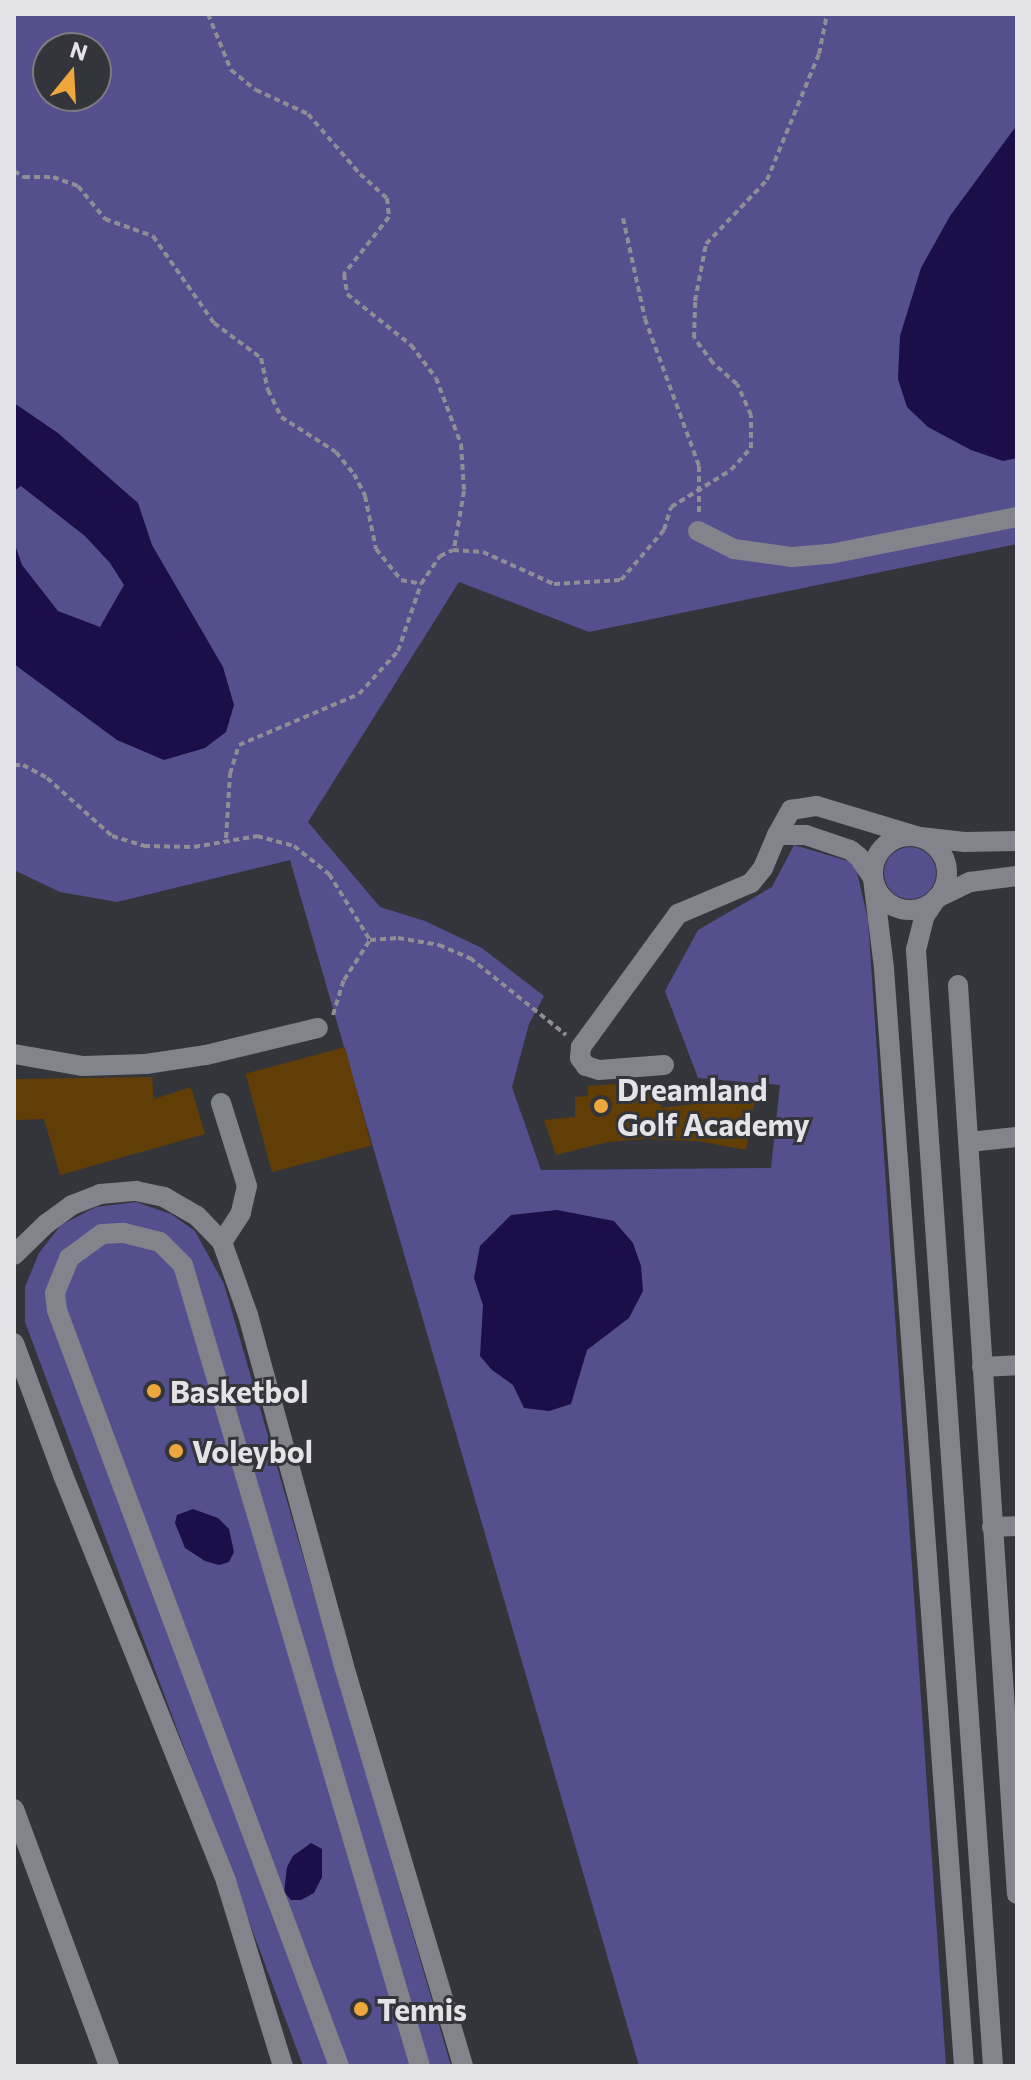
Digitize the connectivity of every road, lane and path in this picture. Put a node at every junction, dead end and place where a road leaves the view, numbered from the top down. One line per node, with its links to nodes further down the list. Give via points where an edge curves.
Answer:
1 (208, 14): 8 (path, via 231,70 256,90 308,114 387,198 389,217 344,274 347,294 411,345 436,378 461,444 464,491)
2 (827, 14): 5 (path, via 819,54 767,180 706,244 694,338 737,384 751,415 751,448 731,470)
3 (14, 171): 9 (path, via 78,186 105,219 153,236 214,323 261,358 281,417 336,452 354,474 365,496 376,549 401,580)
4 (623, 218): 5 (path, via 645,319 699,466)
5 (699, 491): 7 (path); 8 (path, via 671,507 664,530 621,580 554,584 483,552)
6 (1017, 517): 7 (street, via 792,557 734,549)
7 (698, 531)
8 (453, 550): 9 (path, via 440,556)
9 (421, 584): 13 (path, via 398,651 359,694 239,745 230,774)
10 (14, 765): 13 (path, via 47,778 112,836 144,846)
11 (777, 835): 12 (street, via 791,810 817,806); 16 (street, via 806,835 850,850); 21 (street, via 751,883 678,914)
12 (920, 837): 14 (street); 16 (street, via 896,838 886,845 873,866); 17 (street, via 946,863 944,888)
13 (226, 838): 18 (path, via 257,836 294,846 329,874)
14 (1017, 841)
15 (1017, 876): 17 (street, via 970,882)
16 (873, 878): 17 (street, via 894,906 916,909); 42 (street, via 884,968)
17 (937, 898): 43 (street, via 919,931 916,967)
18 (370, 940): 20 (path, via 344,980); 21 (path, via 398,938 439,945 470,958)
19 (958, 985): 26 (street)
20 (325, 1024): 22 (street, via 206,1055 146,1064 83,1066)
21 (581, 1047): 23 (street, via 586,1066 599,1070)
22 (14, 1054)
23 (664, 1065)
24 (221, 1103): 27 (street, via 247,1186 241,1213)
25 (1017, 1137): 26 (street)
26 (969, 1142): 31 (street)
27 (222, 1242): 28 (street, via 197,1216 164,1197 136,1191 100,1194 72,1205); 41 (street, via 248,1315 343,1663)
28 (14, 1255)
29 (14, 1343): 38 (street, via 226,1881)
30 (1017, 1365): 31 (street)
31 (982, 1367): 33 (street)
32 (1017, 1526): 33 (street)
33 (992, 1527): 34 (street)
34 (1011, 1684): 36 (street)
35 (14, 1809): 37 (street)
36 (1017, 1894)
37 (109, 2066)
38 (283, 2066)
39 (339, 2066): 40 (street, via 57,1310 55,1293 69,1258 102,1234 160,1242 183,1265)
40 (420, 2066)
41 (463, 2066)
42 (964, 2066)
43 (993, 2066)

